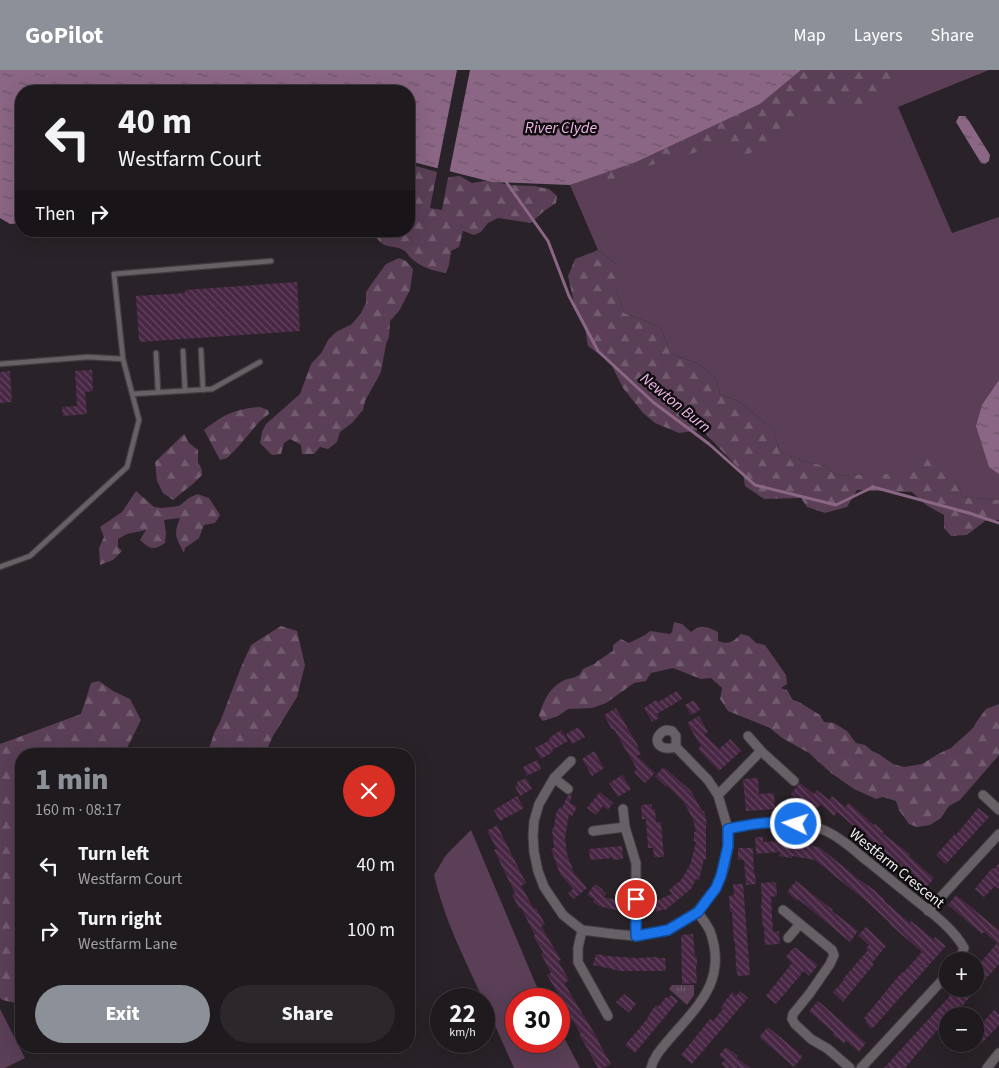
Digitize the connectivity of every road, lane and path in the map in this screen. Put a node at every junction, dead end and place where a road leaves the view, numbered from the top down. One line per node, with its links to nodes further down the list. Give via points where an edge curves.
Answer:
1 (271, 261): 5 (lane, via 114,274)
2 (201, 350): 8 (lane)
3 (183, 351): 9 (lane)
4 (156, 353): 10 (lane)
5 (123, 359): 7 (lane, via 88,357); 11 (lane)
6 (260, 362): 8 (lane, via 212,389)
7 (0, 364)
8 (203, 390): 9 (lane)
9 (185, 391): 10 (lane)
10 (158, 392): 11 (lane)
11 (132, 394): 12 (lane, via 139,420 127,466 30,556)
12 (0, 567)
13 (748, 736): 15 (street)
14 (676, 747): 20 (street)
15 (761, 751): 18 (street); 20 (street)
16 (571, 761): 17 (street)
17 (554, 778): 19 (street); 32 (street, via 539,804 534,821 534,852 544,887 563,915)
18 (794, 781)
19 (568, 790)
20 (718, 795): 25 (street)
21 (983, 795): 23 (street)
22 (623, 809): 24 (street)
23 (999, 810)
24 (625, 827): 26 (street); 33 (street, via 636,863)
25 (728, 829): 29 (street, Westfarm Crescent, via 785,822 825,831 844,842); 30 (street, via 728,846 721,876)
26 (593, 830)
27 (999, 834): 29 (street)
28 (783, 910): 31 (street)
29 (928, 911): 35 (street, Westfarm Crescent, via 958,937 964,948)
30 (698, 912): 33 (street, via 668,930); 39 (street, via 710,930 715,971 699,1006 657,1054)
31 (800, 924): 34 (street); 40 (street, via 834,955 792,1019 811,1039)
32 (582, 930): 33 (street); 37 (street, via 578,962)
33 (636, 936)
34 (788, 938)
35 (962, 952)
36 (939, 984): 41 (street)
37 (608, 1016)
38 (999, 1053): 42 (street)
39 (651, 1068)
40 (850, 1068)
41 (861, 1068)
42 (987, 1068)

